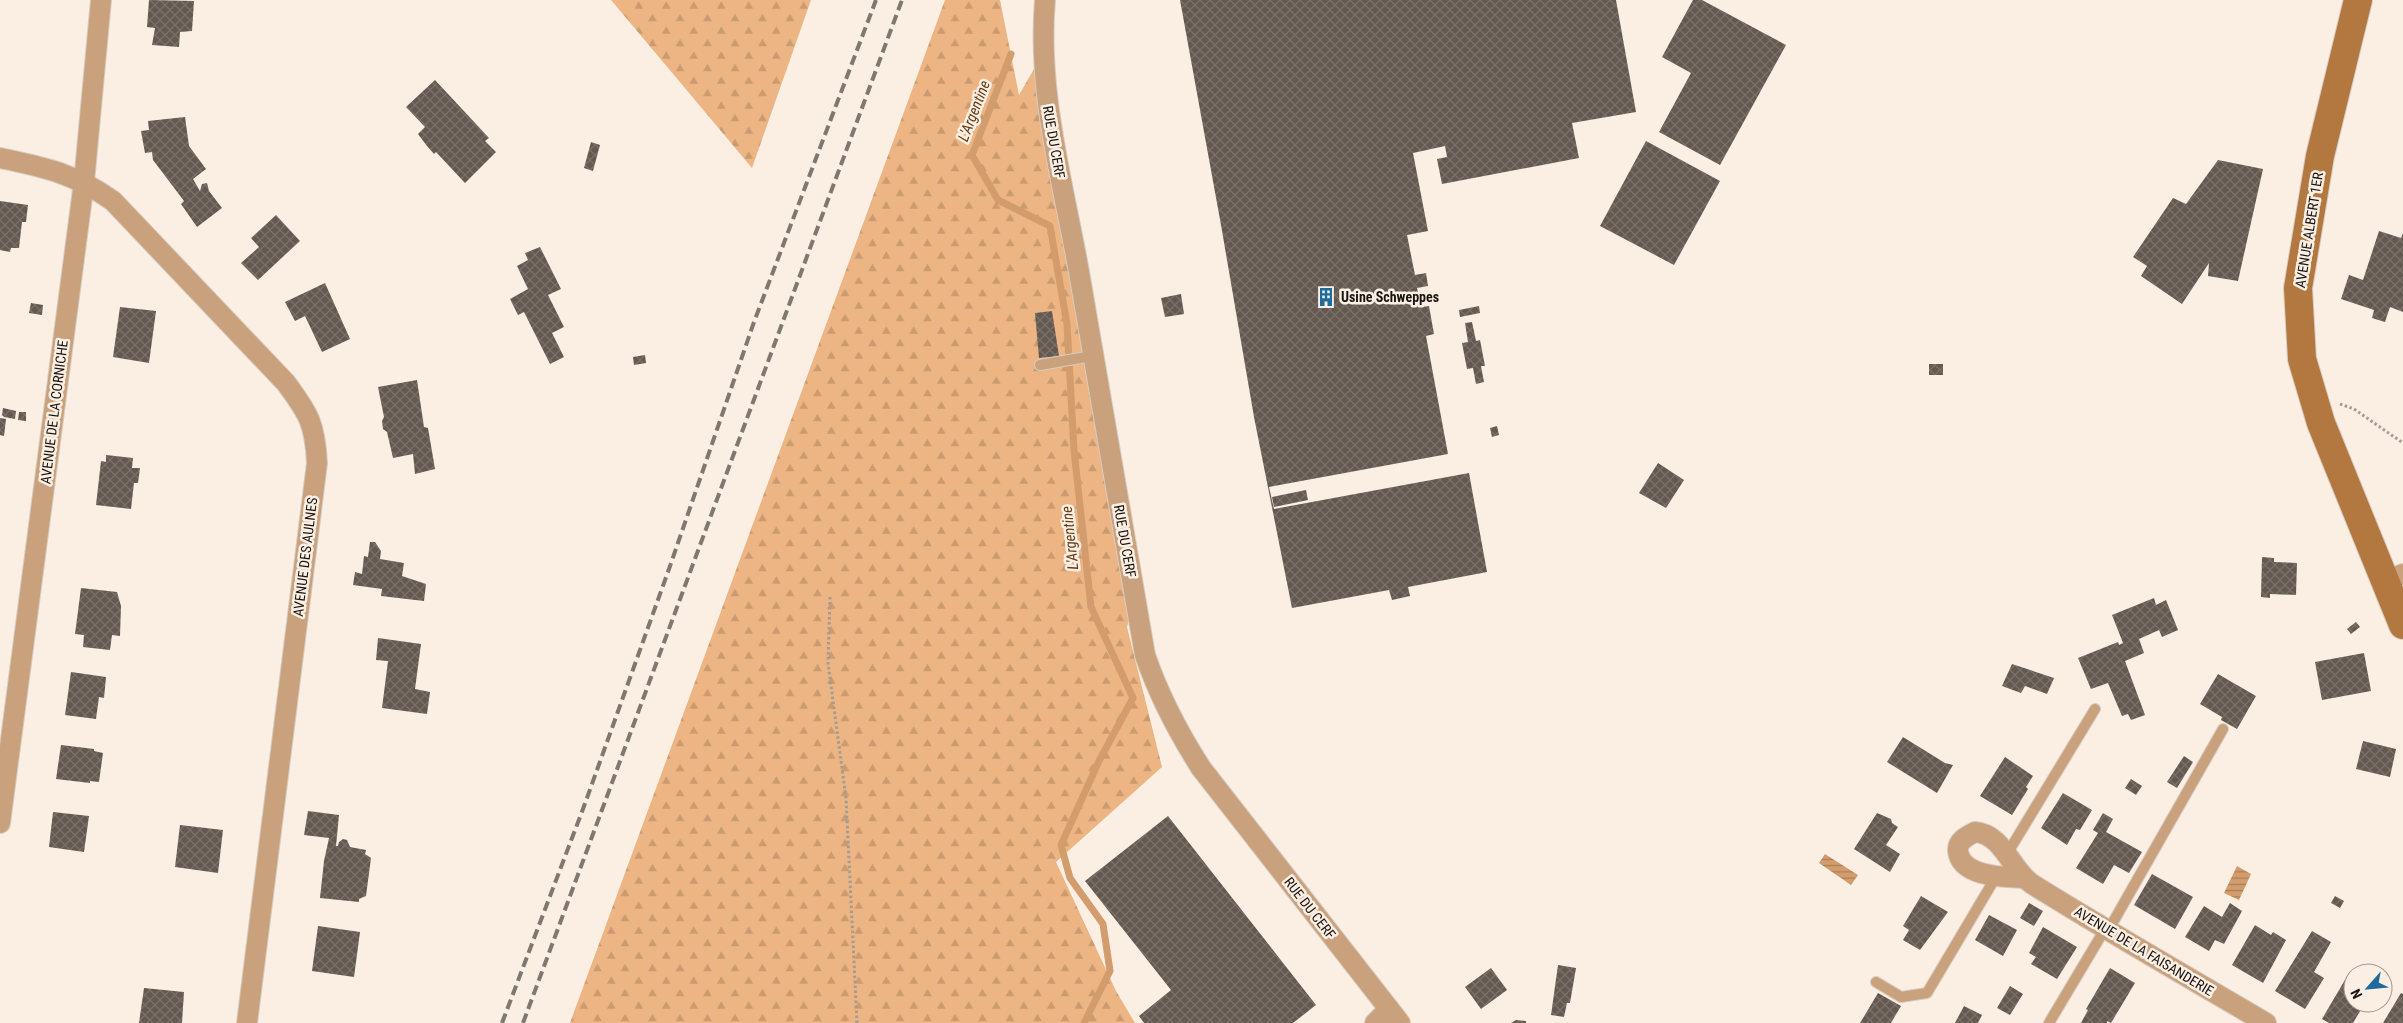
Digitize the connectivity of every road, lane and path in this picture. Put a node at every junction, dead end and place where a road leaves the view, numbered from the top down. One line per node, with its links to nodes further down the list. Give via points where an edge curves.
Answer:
1 (101, 0): 5 (street, AVENUE DE LA CORNICHE)
2 (1045, 0): 6 (street, RUE DU CERF, via 1042,37 1045,92)
3 (2358, 0): 8 (main road, AVENUE ALBERT 1ER, via 2320,156 2298,288 2302,359)
4 (0, 158): 5 (street, AVENUE DES AULNES, via 49,167)
5 (84, 182): 15 (street, AVENUE DE LA CORNICHE); 22 (street, AVENUE DES AULNES, via 113,201 286,383 304,408 315,433 316,473)
6 (1087, 357): 7 (lane); 21 (street, RUE DU CERF, via 1145,655 1158,692 1201,768)
7 (1040, 365)
8 (2314, 395): 9 (path, via 2354,409); 10 (main road, AVENUE ALBERT 1ER, via 2321,423)
9 (2403, 443)
10 (2394, 577): 12 (main road, AVENUE ALBERT 1ER)
11 (830, 597): 23 (path, via 828,663 846,798)
12 (2403, 626)
13 (2095, 709): 16 (lane)
14 (2223, 729): 19 (lane)
15 (0, 824)
16 (2007, 854): 17 (street, AVENUE DE LA FAISANDERIE, via 1982,832 1975,832 1960,842 1960,858 1965,865); 18 (street, AVENUE DE LA FAISANDERIE)
17 (1996, 875): 18 (street, AVENUE DE LA FAISANDERIE); 20 (lane, via 1927,993 1901,997)
18 (2023, 878): 19 (street, AVENUE DE LA FAISANDERIE)
19 (2106, 930): 25 (lane); 26 (street, AVENUE DE LA FAISANDERIE)
20 (1876, 982)
21 (1394, 1016): 24 (street, RUE DU CERF)
22 (247, 1023)
23 (857, 1023)
24 (1375, 1023)
25 (2049, 1023)
26 (2266, 1023)

